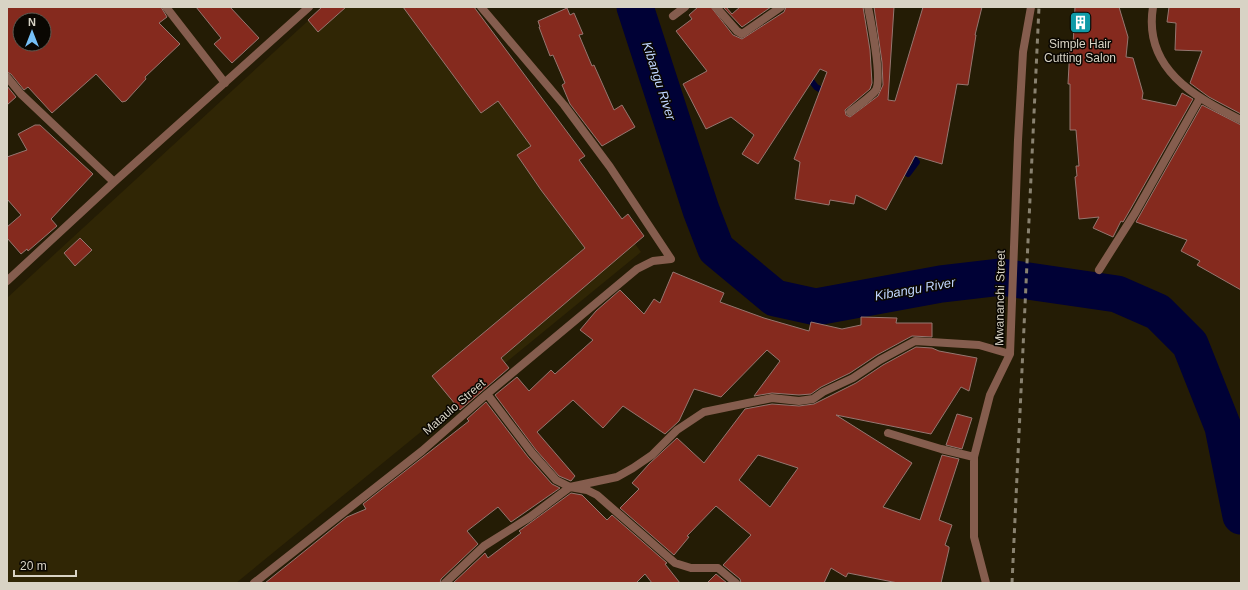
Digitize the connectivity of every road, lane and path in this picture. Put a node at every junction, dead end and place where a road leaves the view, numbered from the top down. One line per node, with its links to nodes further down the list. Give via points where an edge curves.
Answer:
1 (166, 7): 12 (street)
2 (310, 7): 12 (street)
3 (481, 7): 20 (street, Mataulo Street, via 564,105 610,167 671,259 653,261 637,269)
4 (685, 7): 10 (street)
5 (716, 7): 6 (street, via 736,31 742,34)
6 (781, 7)
7 (868, 7): 14 (street, via 877,83 875,92)
8 (1031, 7): 19 (street, Mwananchi Street, via 1023,60)
9 (1153, 7): 13 (street, via 1152,31 1156,51 1162,62)
10 (674, 16)
11 (7, 77): 16 (street, via 21,94)
12 (225, 83): 16 (street)
13 (1200, 98): 15 (street); 17 (street, via 1135,213)
14 (850, 112)
15 (1241, 120)
16 (114, 182): 18 (street)
17 (1099, 270)
18 (7, 281)
19 (1010, 354): 22 (street, Mwananchi Street, via 990,395); 23 (street, via 980,345 915,341 813,399 799,401 772,398 704,412 677,430 652,455 617,477)
20 (487, 394): 23 (street, via 546,471); 24 (street, Mataulo Street, via 422,451)
21 (888, 433): 22 (street)
22 (974, 457): 27 (street, Mwananchi Street, via 974,536)
23 (570, 487): 25 (street, via 530,517 484,546); 26 (street, via 588,490 597,495 675,563 691,568 718,568)
24 (254, 583)
25 (445, 583)
26 (736, 583)
27 (986, 583)

